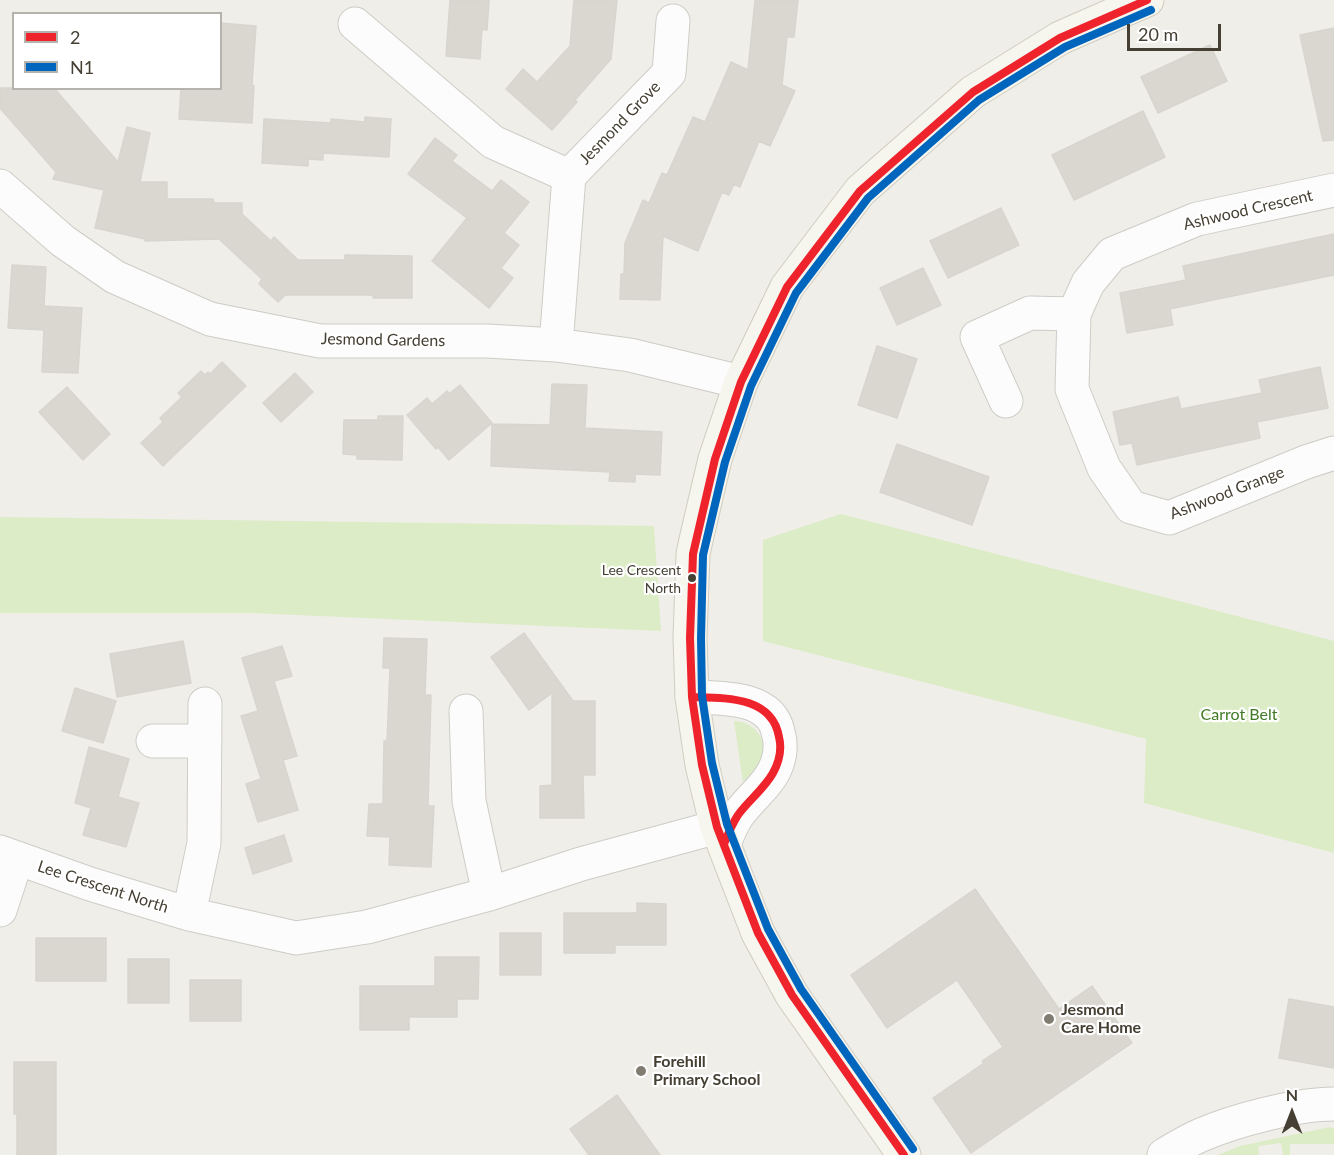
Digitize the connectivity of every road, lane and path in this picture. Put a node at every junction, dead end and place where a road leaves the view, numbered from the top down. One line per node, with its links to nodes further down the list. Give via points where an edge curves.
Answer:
1 (1147, 0): 9 (street, via 1060,38 973,92 860,191 787,287)
2 (673, 21): 4 (street, Jesmond Grove, via 669,73)
3 (355, 24): 4 (street, Jesmond Grove, via 493,142)
4 (569, 176): 8 (street)
5 (0, 186): 8 (street, Jesmond Gardens, via 63,242 115,277 210,320 320,340)
6 (1334, 190): 7 (street, Ashwood Crescent, via 1197,219 1112,254 1088,283)
7 (1074, 314): 10 (street, via 1030,313 977,337); 12 (street, Ashwood Crescent, via 1072,389)
8 (556, 345): 9 (street, Jesmond Gardens, via 630,355)
9 (741, 382): 13 (street, via 715,459 693,554)
10 (1005, 400)
11 (1334, 453): 12 (street, Ashwood Grange, via 1169,518 1131,507)
12 (1104, 468)
13 (692, 697): 18 (street, via 702,765); 18 (street, via 728,699 767,711 777,726 781,744 777,765)
14 (205, 704): 17 (street, Lee Crescent North)
15 (466, 711): 20 (street, via 469,801)
16 (153, 741): 17 (street)
17 (205, 741): 22 (street, Lee Crescent North, via 204,843)
18 (720, 835): 20 (street, Lee Crescent North, via 582,864); 24 (street, via 758,933 792,995)
19 (9, 855): 21 (street, Lee Crescent North); 22 (street, Lee Crescent North)
20 (489, 894): 22 (street, Lee Crescent North, via 367,927 296,938)
21 (0, 910)
22 (189, 914)
23 (1334, 1104): 25 (street, via 1262,1115 1202,1134)
24 (904, 1155)
25 (1164, 1155)

